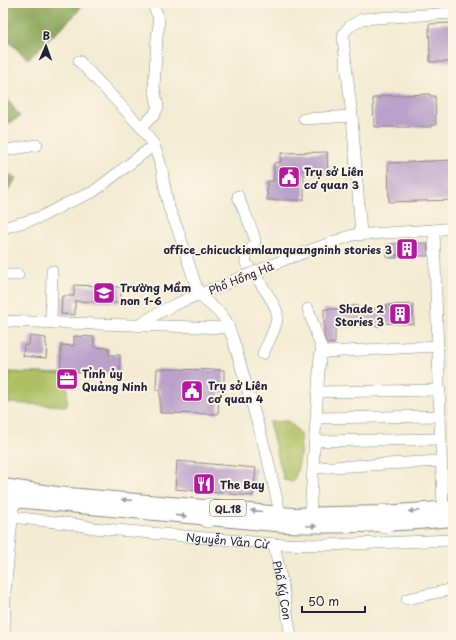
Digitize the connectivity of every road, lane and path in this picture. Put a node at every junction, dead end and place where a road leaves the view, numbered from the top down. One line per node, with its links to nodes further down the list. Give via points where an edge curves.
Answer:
1 (152, 3): 6 (street, via 159,24 154,87 158,108)
2 (453, 12): 4 (street, via 362,19 349,27 343,38)
3 (79, 61): 6 (street)
4 (352, 116): 5 (street); 14 (street)
5 (304, 119)
6 (141, 127): 8 (street)
7 (37, 145): 9 (street)
8 (154, 145): 11 (street, via 92,192 41,217); 19 (street, via 162,169 169,208)
9 (7, 150)
10 (238, 196): 27 (street, via 255,239 246,257 246,263 278,314)
11 (3, 228)
12 (453, 228): 13 (street, Phố Hồng Hà)
13 (434, 230): 14 (street, Phố Hồng Hà); 15 (street, Phố Hồng Hà); 25 (street)
14 (361, 234): 19 (street, Phố Hồng Hà, bridge, via 347,236)
15 (453, 236)
16 (52, 271): 22 (street)
17 (3, 274): 18 (street)
18 (18, 275)
19 (199, 295): 23 (street, Phố Hồng Hà, via 160,311); 24 (street, via 221,314)
20 (308, 309): 26 (street)
21 (3, 321): 22 (street)
22 (51, 322): 23 (street)
23 (139, 326): 24 (street)
24 (229, 328): 40 (street, via 255,413)
25 (438, 346): 26 (street); 28 (street)
26 (323, 353): 29 (street, via 319,358)
27 (263, 354)
28 (440, 390): 29 (street); 30 (street)
29 (318, 392): 31 (street)
30 (440, 416): 31 (street); 32 (street)
31 (317, 418): 33 (street)
32 (441, 439): 33 (street); 34 (street)
33 (316, 441): 35 (street)
34 (441, 461): 35 (street); 38 (street)
35 (314, 468): 41 (street)
36 (3, 486): 39 (main road, Nguyễn Văn Cừ / QL.18, one-way to 36)
37 (9, 499): 39 (main road, Nguyễn Văn Cừ / QL.18, one-way to 39); 42 (street)
38 (448, 509): 43 (main road, Nguyễn Văn Cừ / QL.18, one-way to 43)
39 (208, 513): 40 (main road, Nguyễn Văn Cừ / QL.18, one-way to 39); 43 (main road, Nguyễn Văn Cừ / QL.18, one-way to 43, via 286,526 321,527)
40 (280, 513): 41 (main road, Nguyễn Văn Cừ / QL.18)
41 (310, 515): 43 (main road, Nguyễn Văn Cừ / QL.18)
42 (8, 516): 46 (street, Nguyễn Văn Cừ, via 94,528); 49 (street)
43 (384, 519): 44 (main road, Nguyễn Văn Cừ / QL.18)
44 (453, 519)
45 (453, 540): 46 (street, Nguyễn Văn Cừ, via 325,545)
46 (274, 544): 51 (street, Phố Ký Con)
47 (453, 589): 48 (street)
48 (407, 599)
49 (4, 600): 50 (street)
50 (4, 637)
51 (290, 637)

